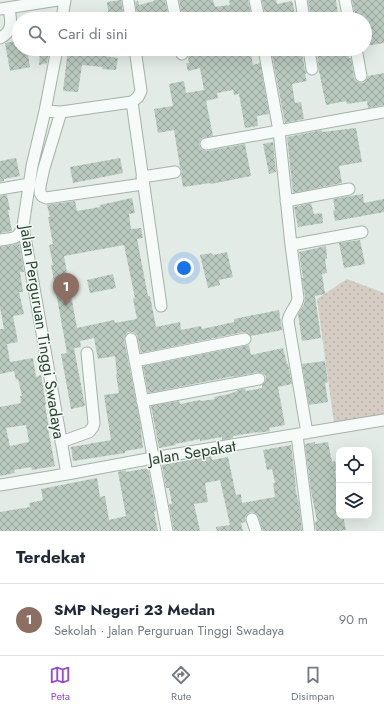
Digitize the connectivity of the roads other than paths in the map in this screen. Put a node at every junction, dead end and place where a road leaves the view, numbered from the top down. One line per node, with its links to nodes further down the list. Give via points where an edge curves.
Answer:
1 (58, 0): 8 (street)
2 (65, 0): 9 (street)
3 (128, 0): 10 (street)
4 (172, 0): 11 (street)
5 (255, 0): 12 (street)
6 (301, 0): 13 (street)
7 (345, 0): 14 (street)
8 (5, 8): 15 (street, via 11,20 10,28)
9 (63, 12)
10 (130, 12)
11 (175, 12)
12 (258, 12)
13 (303, 12)
14 (348, 12)
15 (0, 38)
16 (56, 56): 24 (street, Jalan Perguruan Tinggi Swadaya)
17 (136, 56): 23 (street, via 141,91)
18 (265, 56): 27 (street)
19 (310, 56): 21 (street)
20 (357, 56): 22 (street)
21 (312, 69)
22 (361, 76)
23 (132, 102): 25 (street); 30 (street)
24 (45, 111): 25 (street); 31 (street, Jalan Perguruan Tinggi Swadaya)
25 (61, 112): 30 (street, via 44,168 40,186 42,196 46,198)
26 (384, 112): 27 (street)
27 (279, 131): 28 (street); 34 (street)
28 (206, 144)
29 (175, 172): 30 (street)
30 (143, 180): 39 (street)
31 (29, 184): 32 (street); 35 (street, Jalan Perguruan Tinggi Swadaya)
32 (0, 189)
33 (349, 189): 34 (street)
34 (286, 201): 38 (street)
35 (23, 226): 37 (street, via 18,236); 48 (street, Jalan Perguruan Tinggi Swadaya)
36 (362, 232): 38 (street)
37 (0, 240)
38 (291, 245): 47 (street, via 298,298 288,321)
39 (161, 306)
40 (131, 339): 43 (street)
41 (245, 339): 43 (street)
42 (87, 353): 48 (street, via 93,427 89,432)
43 (135, 361): 45 (street)
44 (259, 379): 45 (street)
45 (142, 401): 49 (street)
46 (384, 420): 47 (street, Jalan Sepakat)
47 (302, 434): 49 (street, Jalan Sepakat); 55 (street)
48 (62, 442): 50 (street, Jalan Perguruan Tinggi Swadaya)
49 (153, 458): 50 (street, Jalan Sepakat); 53 (street)
50 (67, 474): 51 (street, Jalan Sepakat)
51 (0, 485)
52 (252, 519): 54 (street)
53 (167, 531)
54 (256, 531)
55 (309, 531)

